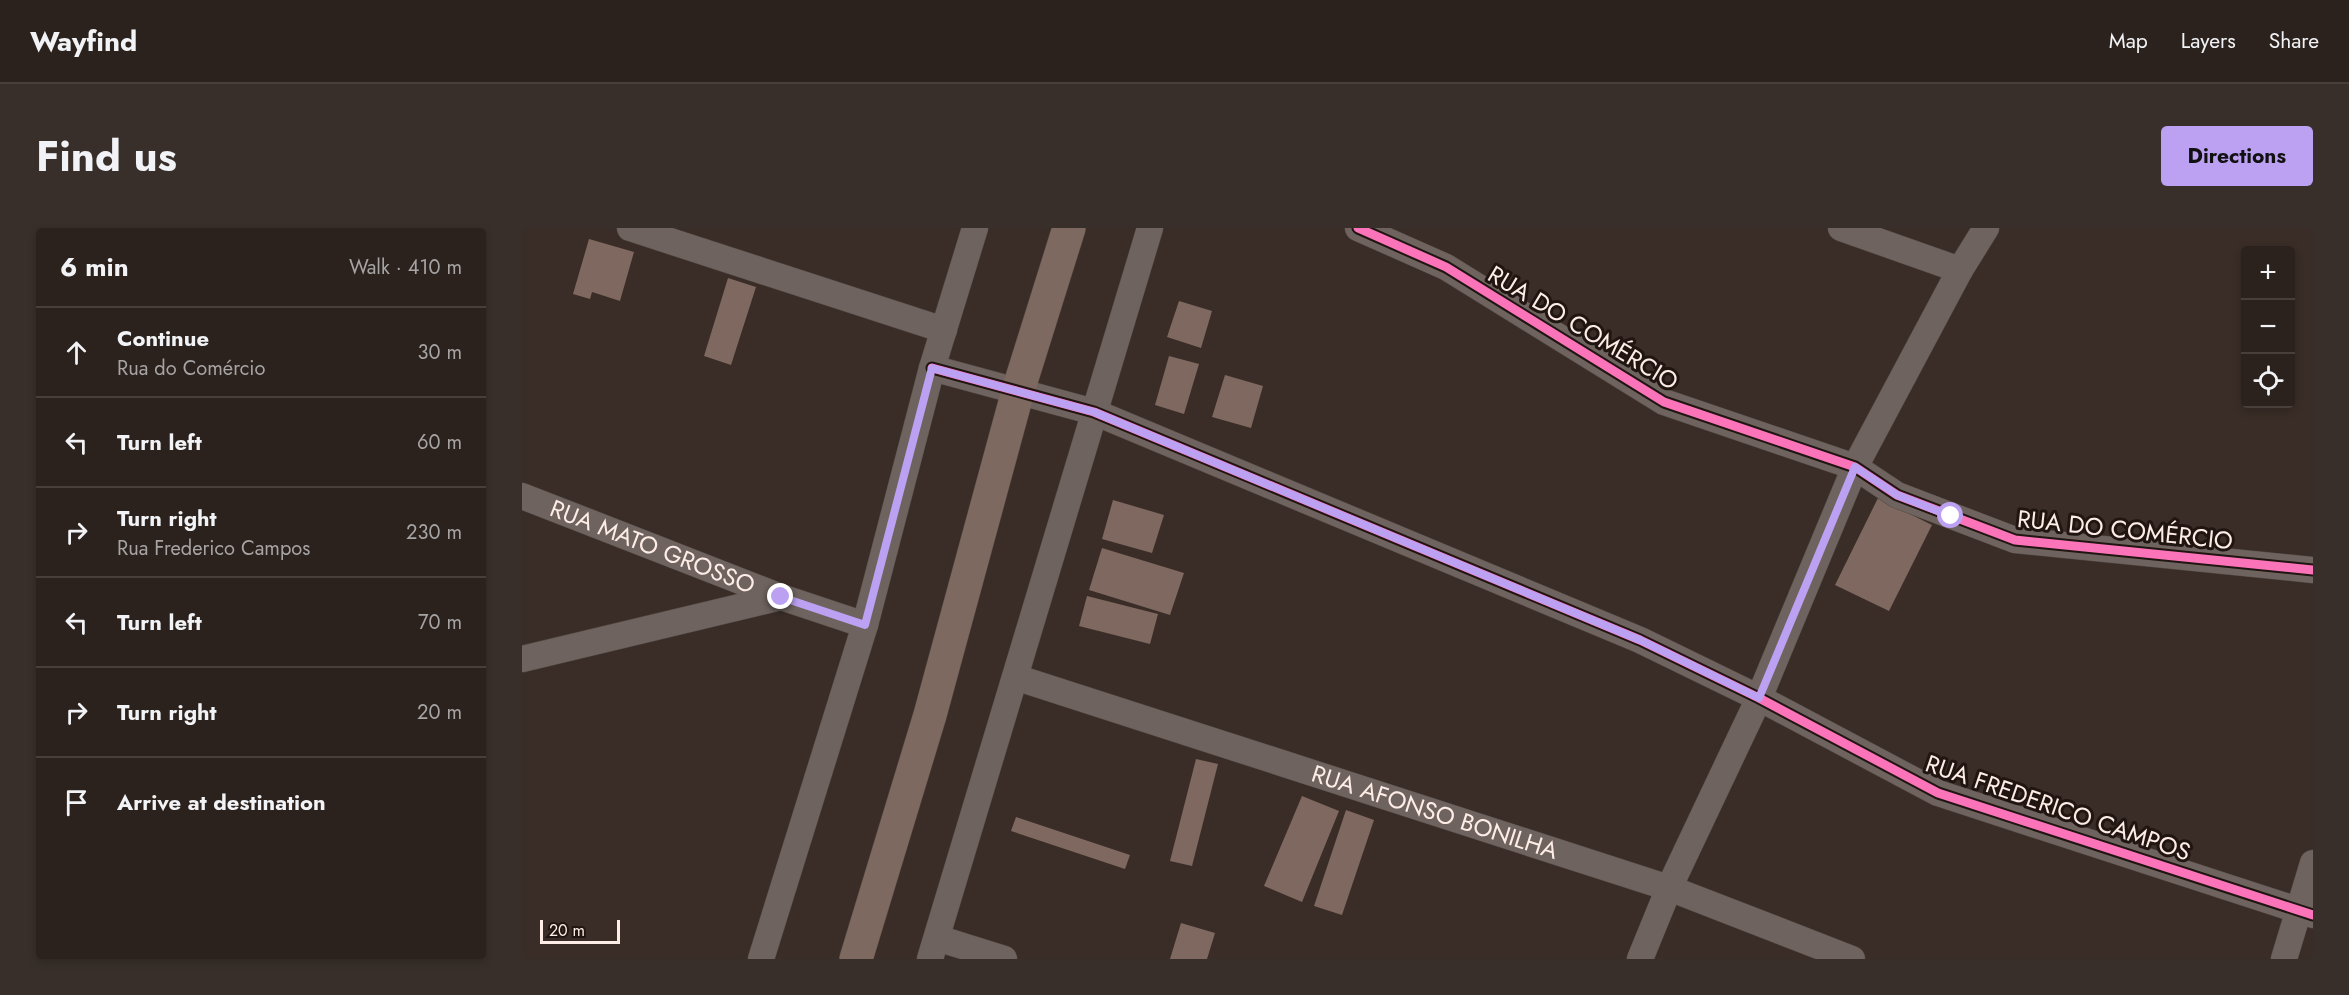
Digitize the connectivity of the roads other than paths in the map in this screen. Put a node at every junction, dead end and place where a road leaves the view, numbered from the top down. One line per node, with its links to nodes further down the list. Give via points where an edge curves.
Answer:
1 (630, 228): 9 (street)
2 (975, 228): 9 (street)
3 (1069, 228): 11 (highway)
4 (1150, 228): 12 (street)
5 (1358, 228): 13 (street, RUA DO COMÉRCIO, via 1446,267 1664,402)
6 (1841, 228): 8 (street)
7 (1986, 228): 8 (street)
8 (1960, 270): 13 (street)
9 (944, 330): 10 (street)
10 (932, 368): 11 (street, RUA FREDERICO CAMPOS); 17 (street)
11 (1018, 391): 12 (street, RUA FREDERICO CAMPOS); 26 (highway, via 930,715)
12 (1094, 412): 19 (street); 20 (street, RUA FREDERICO CAMPOS, via 1640,640)
13 (1855, 467): 15 (street, RUA DO COMÉRCIO, via 1897,495 2015,540); 20 (street)
14 (522, 496): 16 (street, RUA MATO GROSSO)
15 (2313, 570)
16 (781, 597): 17 (street, RUA MATO GROSSO); 18 (street)
17 (865, 625): 25 (street)
18 (522, 659)
19 (1015, 677): 22 (street, RUA AFONSO BONILHA); 24 (street)
20 (1759, 698): 22 (street); 23 (street, RUA FREDERICO CAMPOS, via 1938,793)
21 (2313, 863): 23 (street)
22 (1668, 888): 28 (street); 29 (street, RUA AFONSO BONILHA)
23 (2306, 913): 30 (street)
24 (933, 949): 27 (street)
25 (761, 959)
26 (856, 959)
27 (1004, 959)
28 (1640, 959)
29 (1851, 959)
30 (2284, 959)

